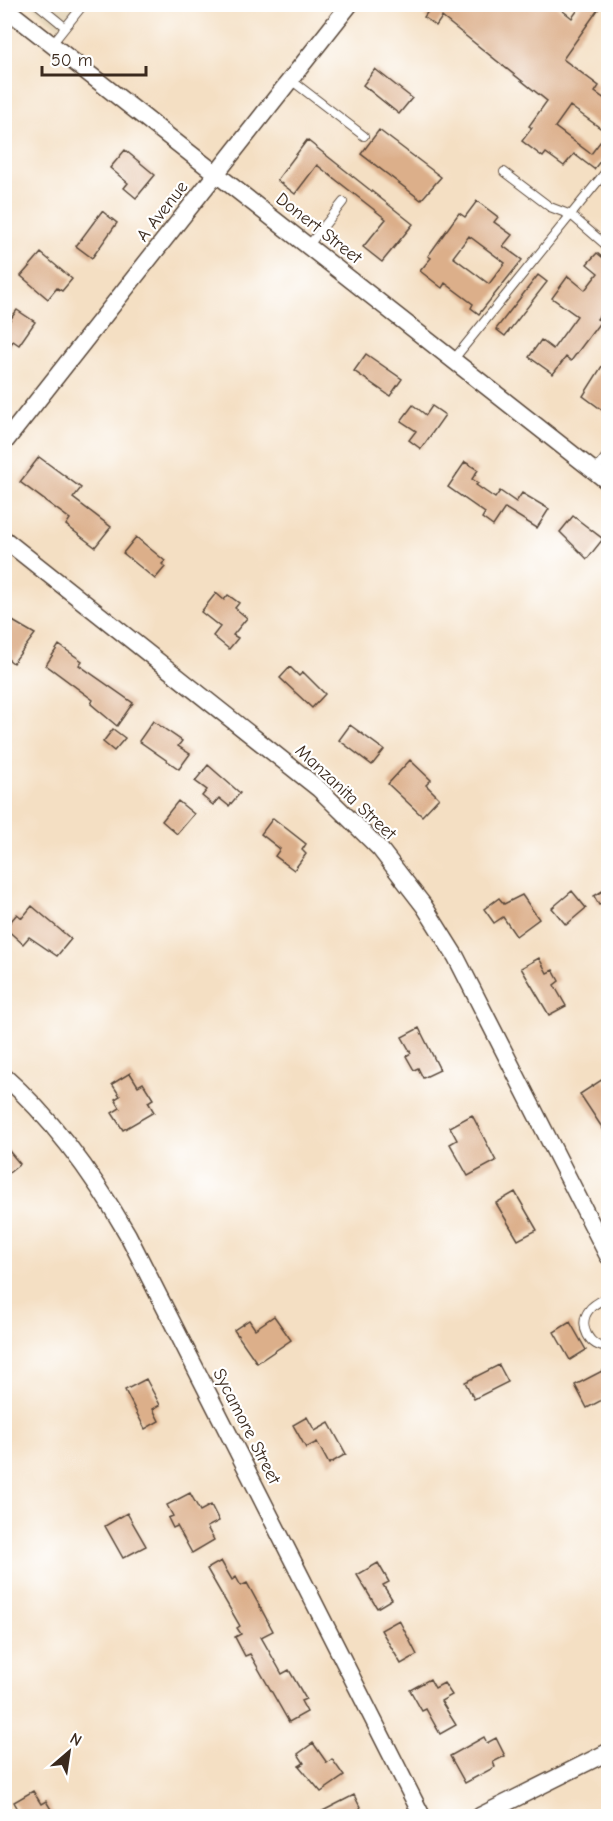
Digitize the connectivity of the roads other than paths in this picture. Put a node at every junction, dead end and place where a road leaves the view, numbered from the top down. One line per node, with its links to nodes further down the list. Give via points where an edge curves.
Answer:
1 (37, 4): 5 (lane)
2 (84, 4): 5 (lane)
3 (350, 4): 7 (street, A Avenue)
4 (4, 7): 6 (street, Donert Street)
5 (66, 27): 6 (lane)
6 (52, 44): 10 (street, Donert Street)
7 (291, 80): 8 (lane); 10 (street, A Avenue)
8 (364, 136)
9 (609, 168): 13 (lane)
10 (217, 172): 14 (street, Donert Street); 17 (street, A Avenue)
11 (504, 172): 13 (lane, via 550,207)
12 (343, 202): 14 (lane)
13 (571, 215): 15 (lane); 16 (lane)
14 (309, 244): 16 (street, Donert Street)
15 (609, 246)
16 (454, 359): 19 (street, Donert Street)
17 (4, 443)
18 (609, 453): 19 (lane)
19 (595, 471): 20 (street, Donert Street)
20 (609, 482)
21 (4, 539): 23 (street, Manzanita Street, via 319,789 380,849 424,906 456,957)
22 (4, 1076): 27 (street, Sycamore Street, via 66,1142 128,1235)
23 (609, 1256)
24 (609, 1297): 25 (lane, via 588,1311 584,1322 585,1332 593,1342)
25 (609, 1347)
26 (609, 1752): 28 (street)
27 (422, 1816)
28 (480, 1816)

